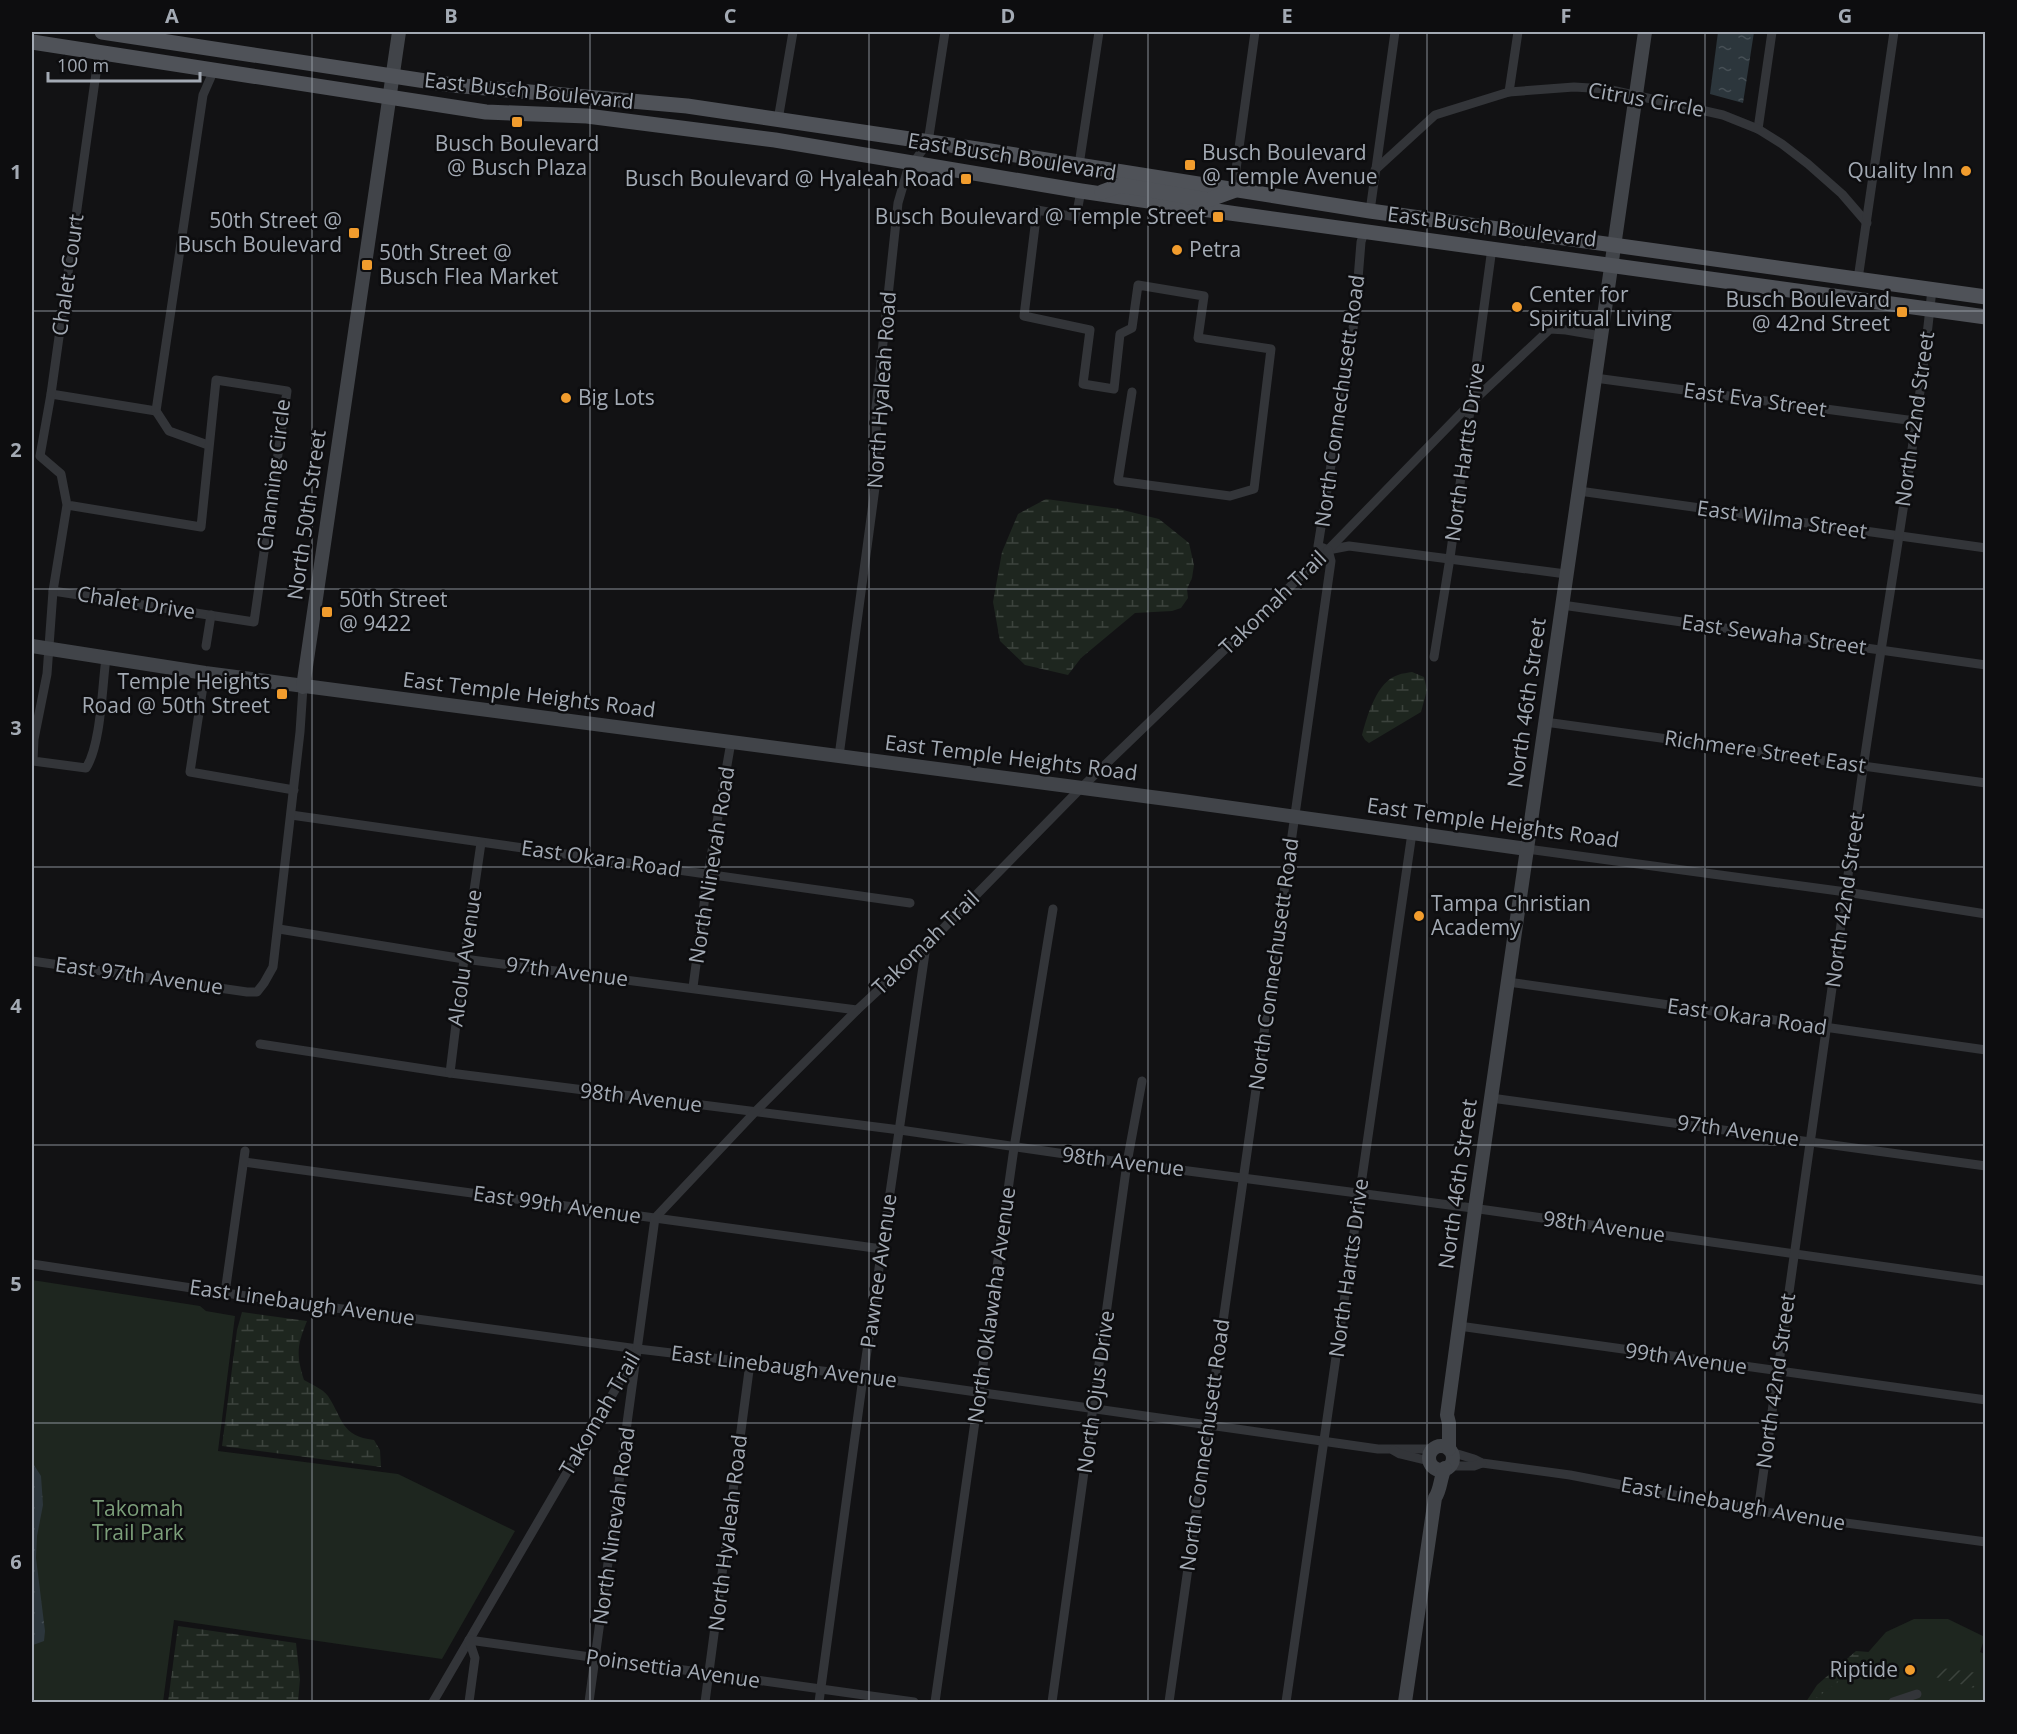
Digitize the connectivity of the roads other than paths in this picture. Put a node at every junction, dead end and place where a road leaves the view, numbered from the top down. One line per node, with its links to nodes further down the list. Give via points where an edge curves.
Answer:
1 (102, 32): 12 (main road, East Busch Boulevard)
2 (399, 32): 16 (street, North 50th Street)
3 (793, 32): 22 (street)
4 (945, 32): 24 (street, North Hyaleah Road)
5 (1099, 32): 26 (street)
6 (1255, 32): 29 (street)
7 (1395, 32): 27 (street)
8 (1518, 32): 17 (street)
9 (1645, 32): 18 (street, North 46th Street)
10 (1772, 32): 23 (street)
11 (1894, 32): 34 (street)
12 (170, 36): 16 (main road, East Busch Boulevard)
13 (32, 42): 14 (main road, East Busch Boulevard)
14 (99, 52): 15 (main road, East Busch Boulevard); 48 (street, Chalet Court)
15 (214, 70): 19 (main road, East Busch Boulevard); 50 (street, via 204,91)
16 (392, 76): 19 (street, North 50th Street); 20 (main road, East Busch Boulevard)
17 (1509, 92): 18 (street, Citrus Circle, via 1574,87); 27 (street, Citrus Circle, via 1435,114)
18 (1636, 96): 23 (street, Citrus Circle, via 1723,115); 37 (street, North 46th Street)
19 (389, 97): 21 (main road, East Busch Boulevard, via 486,112); 71 (street, North 50th Street)
20 (687, 106): 21 (main road, via 667,114 617,111); 22 (main road, East Busch Boulevard)
21 (587, 116): 25 (main road, East Busch Boulevard)
22 (778, 120): 24 (main road, East Busch Boulevard)
23 (1758, 129): 34 (street, Citrus Circle, via 1808,164)
24 (928, 142): 25 (street, North Hyaleah Road); 26 (main road, East Busch Boulevard)
25 (912, 162): 28 (main road, East Busch Boulevard); 74 (street, North Hyaleah Road, via 898,203 876,408 877,473)
26 (1079, 165): 29 (main road, East Busch Boulevard)
27 (1375, 170): 32 (street)
28 (1081, 191): 30 (main road, East Busch Boulevard); 47 (street, via 1076,217 1037,210 1024,316 1090,330 1083,384 1114,389 1120,334 1132,328 1138,285 1204,296 1198,338 1271,349 1254,489 1230,496 1118,481)
29 (1233, 191): 30 (main road, via 1208,200 1121,185); 31 (main road, East Busch Boulevard)
30 (1099, 193): 33 (main road, East Busch Boulevard)
31 (1348, 208): 32 (main road, East Busch Boulevard); 33 (main road, via 1331,213 1261,202)
32 (1370, 211): 35 (main road, East Busch Boulevard)
33 (1230, 213): 36 (main road, East Busch Boulevard)
34 (1867, 223): 40 (street)
35 (1469, 224): 36 (main road, via 1456,230 1392,221 1379,222); 37 (main road, East Busch Boulevard)
36 (1364, 232): 38 (main road, East Busch Boulevard); 57 (street, North Connechusett Road, via 1355,316 1318,546)
37 (1615, 244): 39 (street, North 46th Street); 40 (main road, East Busch Boulevard)
38 (1492, 248): 39 (main road, East Busch Boulevard); 49 (street, North Hartts Drive)
39 (1612, 264): 43 (main road, East Busch Boulevard); 45 (street, North 46th Street)
40 (1858, 279): 41 (main road, East Busch Boulevard)
41 (1932, 289): 42 (main road, East Busch Boulevard); 43 (street, North 42nd Street)
42 (1986, 297)
43 (1930, 309): 44 (main road, East Busch Boulevard); 51 (street, North 42nd Street)
44 (1986, 317)
45 (1601, 336): 46 (street, North 46th Street); 49 (street, Takomah Trail, via 1550,329)
46 (1595, 378): 51 (street, East Eva Street); 53 (street, North 46th Street)
47 (1132, 392)
48 (51, 394): 50 (street); 54 (street, Chalet Drive, via 40,456 61,474)
49 (1471, 403): 57 (street, Takomah Trail); 58 (street, North Hartts Drive)
50 (156, 411): 52 (street, via 170,431)
51 (1915, 421): 55 (street, North 42nd Street)
52 (208, 446): 54 (street, Channing Circle, via 201,527); 62 (street, Channing Circle, via 216,380 287,391 254,622)
53 (1579, 491): 55 (street, East Wilma Street); 59 (street, North 46th Street)
54 (67, 505): 60 (street, Chalet Drive)
55 (1898, 536): 56 (street, East Wilma Street); 66 (street, North 42nd Street)
56 (1986, 548)
57 (1328, 550): 58 (street, via 1349,546); 77 (street, Takomah Trail); 80 (street, North Connechusett Road, via 1331,561)
58 (1450, 558): 59 (street); 67 (street, North Hartts Drive)
59 (1566, 574): 61 (street, North 46th Street)
60 (53, 591): 62 (street, Chalet Drive); 65 (street)
61 (1562, 604): 66 (street, East Sewaha Street); 72 (street, North 46th Street)
62 (211, 615): 64 (street)
63 (32, 646): 65 (street, East Temple Heights Road)
64 (206, 646)
65 (48, 648): 68 (street, East Temple Heights Road); 68 (street, via 33,760 86,768 96,739)
66 (1881, 650): 69 (street, East Sewaha Street); 75 (street, North 42nd Street)
67 (1434, 657)
68 (106, 658): 70 (street, East Temple Heights Road)
69 (1986, 665)
70 (205, 674): 71 (street, East Temple Heights Road); 78 (street, via 190,772)
71 (303, 687): 73 (street, East Temple Heights Road); 78 (street, North 50th Street)
72 (1545, 722): 75 (street, Richmere Street East); 83 (street, North 46th Street)
73 (731, 742): 74 (street, East Temple Heights Road); 84 (street, North Ninevah Road)
74 (839, 756): 77 (street, East Temple Heights Road)
75 (1864, 765): 76 (street, Richmere Street East); 85 (street, North 42nd Street)
76 (1986, 783)
77 (1082, 788): 80 (street, East Temple Heights Road); 90 (street, Takomah Trail)
78 (294, 790): 79 (street, North 50th Street)
79 (291, 815): 82 (street, East Okara Road); 89 (street, North 50th Street)
80 (1295, 817): 81 (street, East Temple Heights Road); 109 (street, North Connechusett Road)
81 (1412, 834): 83 (street, East Temple Heights Road); 110 (street, North Hartts Drive)
82 (481, 843): 84 (street, East Okara Road); 91 (street, Alcolu Avenue)
83 (1527, 849): 85 (street, East Temple Heights Road); 93 (street, North 46th Street)
84 (708, 874): 86 (street, East Okara Road); 94 (street, North Ninevah Road)
85 (1846, 892): 88 (street, East Temple Heights Road); 97 (street, North 42nd Street)
86 (910, 903)
87 (1053, 909): 106 (street, North Oklawaha Avenue)
88 (1986, 914)
89 (279, 929): 91 (street, 97th Avenue); 95 (street, North 50th Street, via 273,967 257,992)
90 (926, 946): 96 (street, Takomah Trail); 104 (street, Pawnee Avenue)
91 (464, 958): 94 (street, 97th Avenue); 100 (street, Alcolu Avenue)
92 (32, 961): 95 (street, East 97th Avenue)
93 (1508, 982): 97 (street, East Okara Road); 102 (street, North 46th Street)
94 (693, 987): 96 (street, 97th Avenue)
95 (248, 992)
96 (857, 1010): 103 (street, Takomah Trail)
97 (1826, 1028): 99 (street, East Okara Road); 105 (street, North 42nd Street)
98 (260, 1044): 100 (street, 98th Avenue)
99 (1986, 1050)
100 (450, 1073): 103 (street, 98th Avenue)
101 (1142, 1081): 107 (street, North Ojus Drive)
102 (1491, 1098): 105 (street, 97th Avenue); 111 (street, North 46th Street)
103 (755, 1112): 104 (street, 98th Avenue); 112 (street, Takomah Trail)
104 (900, 1130): 106 (street, 98th Avenue); 113 (street, Pawnee Avenue)
105 (1811, 1141): 108 (street, 97th Avenue); 114 (street, North 42nd Street)
106 (1014, 1148): 107 (street, 98th Avenue); 123 (street, North Oklawaha Avenue)
107 (1127, 1163): 109 (street, 98th Avenue); 125 (street, North Ojus Drive)
108 (1986, 1166)
109 (1243, 1177): 110 (street, 98th Avenue); 126 (street, North Connechusett Road)
110 (1360, 1193): 111 (street, 98th Avenue); 127 (street, North Hartts Drive)
111 (1475, 1209): 114 (street, 98th Avenue); 118 (street, North 46th Street)
112 (655, 1218): 113 (street, East 99th Avenue); 117 (street, East 99th Avenue, via 244,1156); 119 (street, Takomah Trail)
113 (882, 1249): 122 (street, Pawnee Avenue)
114 (1793, 1253): 116 (street, 98th Avenue); 121 (street, North 42nd Street)
115 (32, 1264): 117 (street, East Linebaugh Avenue)
116 (1986, 1281)
117 (225, 1293): 119 (street, East Linebaugh Avenue)
118 (1459, 1326): 121 (street, 99th Avenue); 128 (street, North 46th Street)
119 (638, 1349): 120 (street, East Linebaugh Avenue); 131 (street, Takomah Trail); 132 (street, North Ninevah Road)
120 (750, 1363): 122 (street, East Linebaugh Avenue); 133 (street, North Hyaleah Road)
121 (1778, 1372): 124 (street, 99th Avenue); 129 (street, North 42nd Street)
122 (864, 1376): 123 (street, East Linebaugh Avenue); 134 (street, Pawnee Avenue)
123 (979, 1393): 125 (street, East Linebaugh Avenue); 142 (street, North Oklawaha Avenue)
124 (1986, 1400)
125 (1094, 1409): 126 (street, East Linebaugh Avenue); 143 (street, North Ojus Drive)
126 (1207, 1425): 127 (street, East Linebaugh Avenue); 144 (street, North Connechusett Road)
127 (1324, 1441): 128 (street, East Linebaugh Avenue, via 1400,1448); 145 (street, North Hartts Drive)
128 (1440, 1457): 129 (street, East Linebaugh Avenue, via 1570,1474); 146 (street, North 46th Street, via 1439,1493 1435,1498)
129 (1758, 1511): 130 (street, East Linebaugh Avenue)
130 (1986, 1542)
131 (469, 1640): 132 (street, Poinsettia Avenue); 136 (street, Takomah Trail); 137 (street, via 475,1658)
132 (596, 1658): 133 (street, Poinsettia Avenue); 138 (street, North Ninevah Road)
133 (709, 1675): 134 (street, Poinsettia Avenue); 139 (street, North Hyaleah Road)
134 (820, 1689): 140 (street, Pawnee Avenue); 141 (street, Poinsettia Avenue)
135 (1917, 1694): 147 (street)
136 (433, 1702)
137 (470, 1702)
138 (590, 1702)
139 (705, 1702)
140 (819, 1702)
141 (914, 1702)
142 (935, 1702)
143 (1052, 1702)
144 (1168, 1702)
145 (1286, 1702)
146 (1405, 1702)
147 (1893, 1702)

